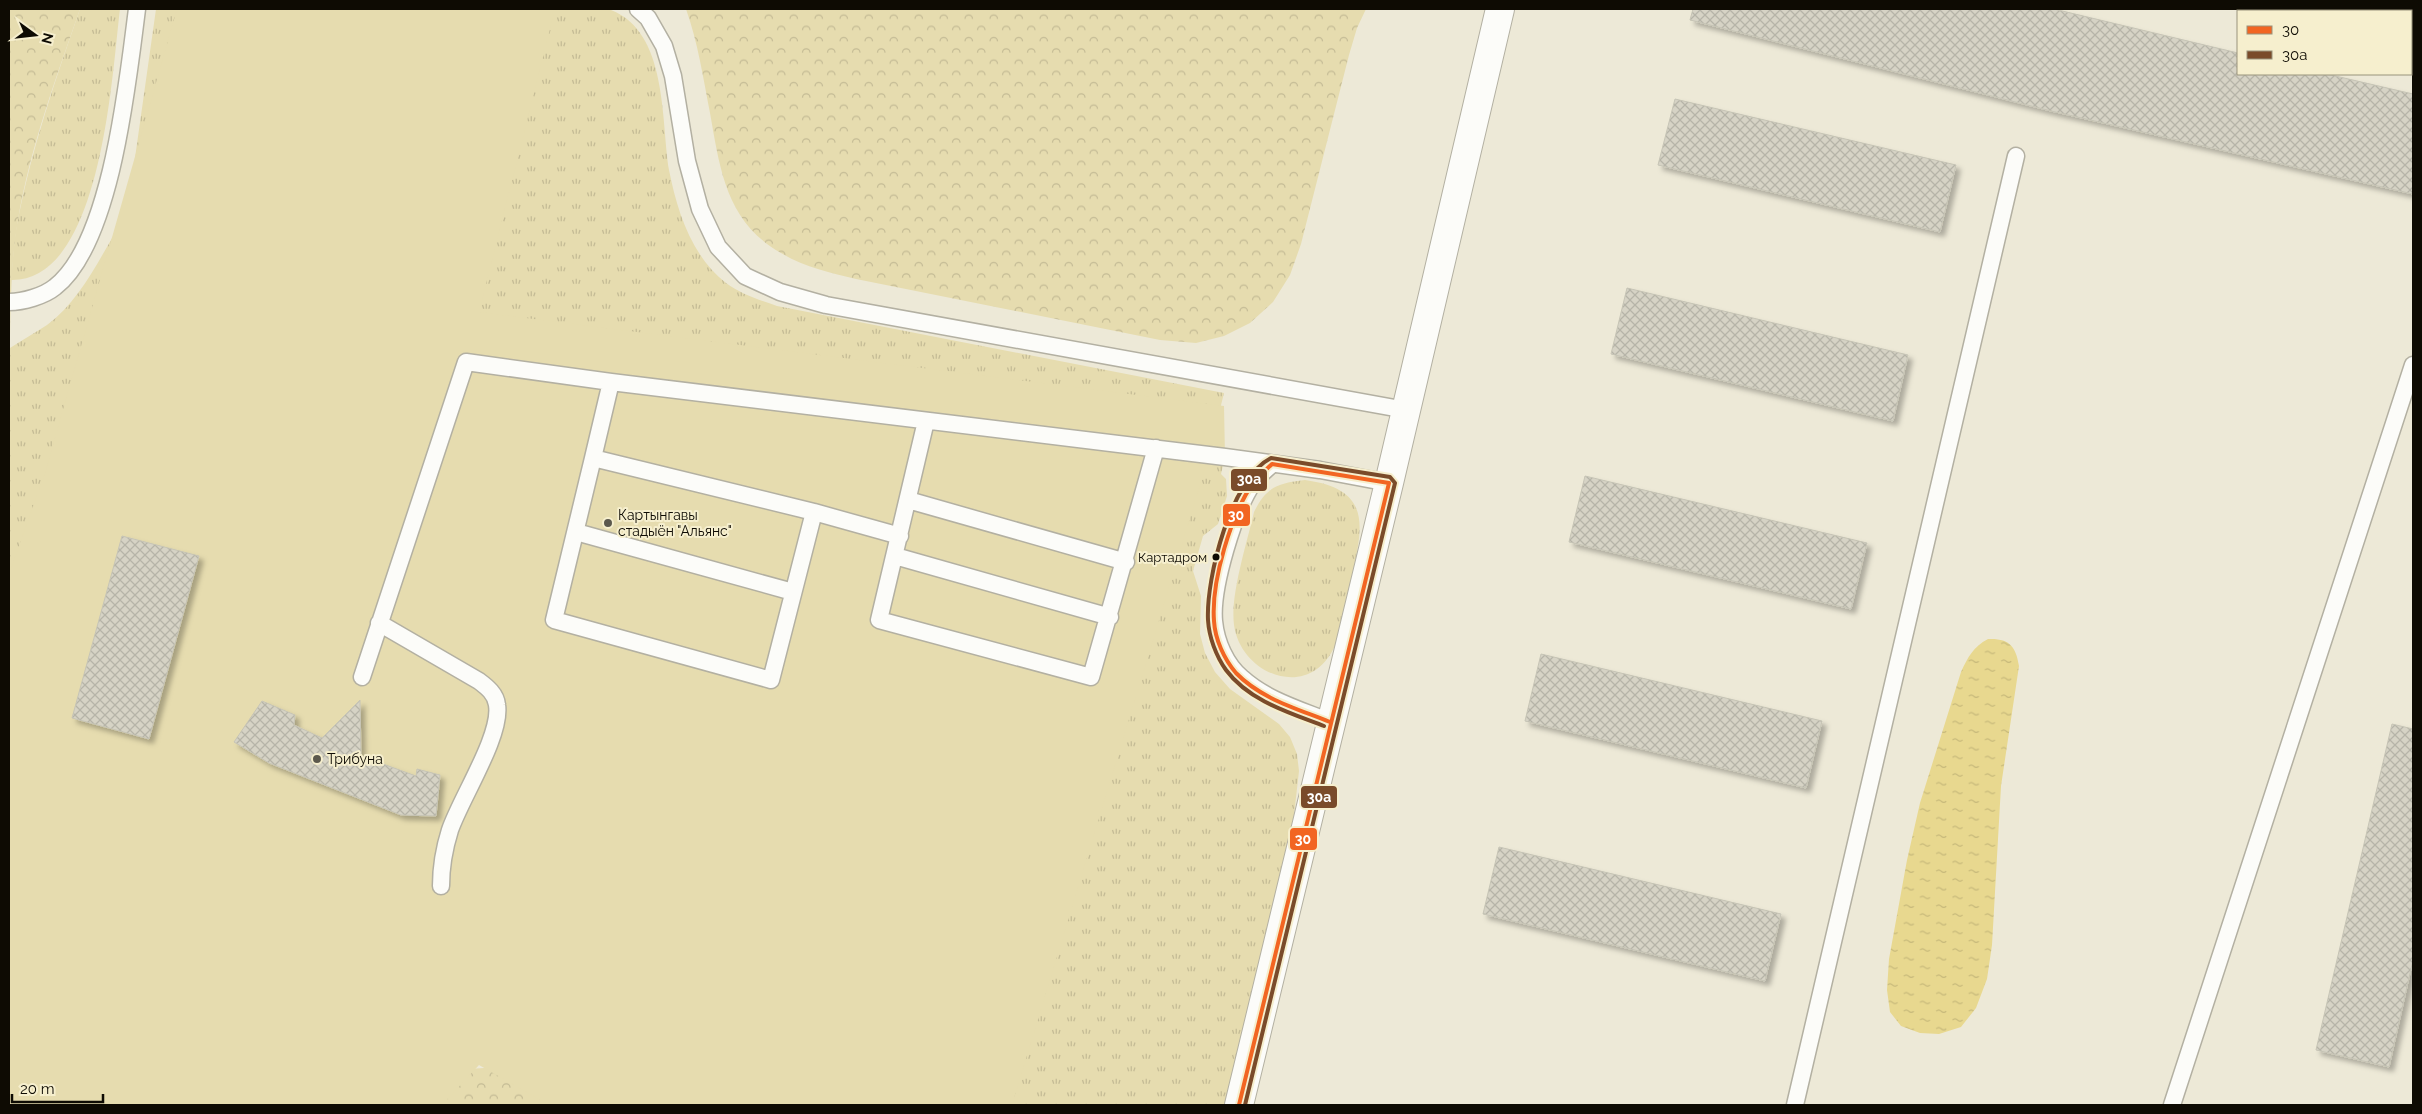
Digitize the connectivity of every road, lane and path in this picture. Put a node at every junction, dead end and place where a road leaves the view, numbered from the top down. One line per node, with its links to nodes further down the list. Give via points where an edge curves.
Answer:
1 (137, 9): 5 (lane, via 116,144 93,231 76,262 55,287 21,302)
2 (638, 9): 8 (lane, via 648,18 664,46 673,76 687,162 700,209 718,247 745,276 780,292 826,305)
3 (1500, 9): 8 (street)
4 (2016, 156): 27 (lane)
5 (9, 302)
6 (2413, 366): 28 (lane)
7 (611, 382): 9 (lane); 11 (lane); 22 (lane, via 466,362)
8 (1406, 410): 13 (street)
9 (926, 421): 10 (lane); 14 (lane)
10 (1156, 448): 12 (lane); 19 (lane)
11 (593, 458): 15 (lane); 16 (lane)
12 (1272, 464): 13 (lane); 24 (lane, via 1241,503 1216,596 1216,638 1240,678 1262,693)
13 (1389, 483): 24 (street)
14 (908, 500): 17 (lane); 19 (lane)
15 (814, 512): 17 (lane); 20 (lane)
16 (576, 532): 20 (lane); 20 (lane, via 554,620 771,680)
17 (900, 536): 18 (lane)
18 (895, 556): 21 (lane); 21 (lane, via 879,620 1091,677)
19 (1126, 562): 21 (lane)
20 (793, 592)
21 (1110, 617)
22 (379, 623): 23 (lane); 25 (lane, via 479,681 490,689 497,703 492,734 451,828 441,865)
23 (362, 677)
24 (1330, 722): 26 (street)
25 (441, 886)
26 (1239, 1105)
27 (1795, 1105)
28 (2172, 1105)

